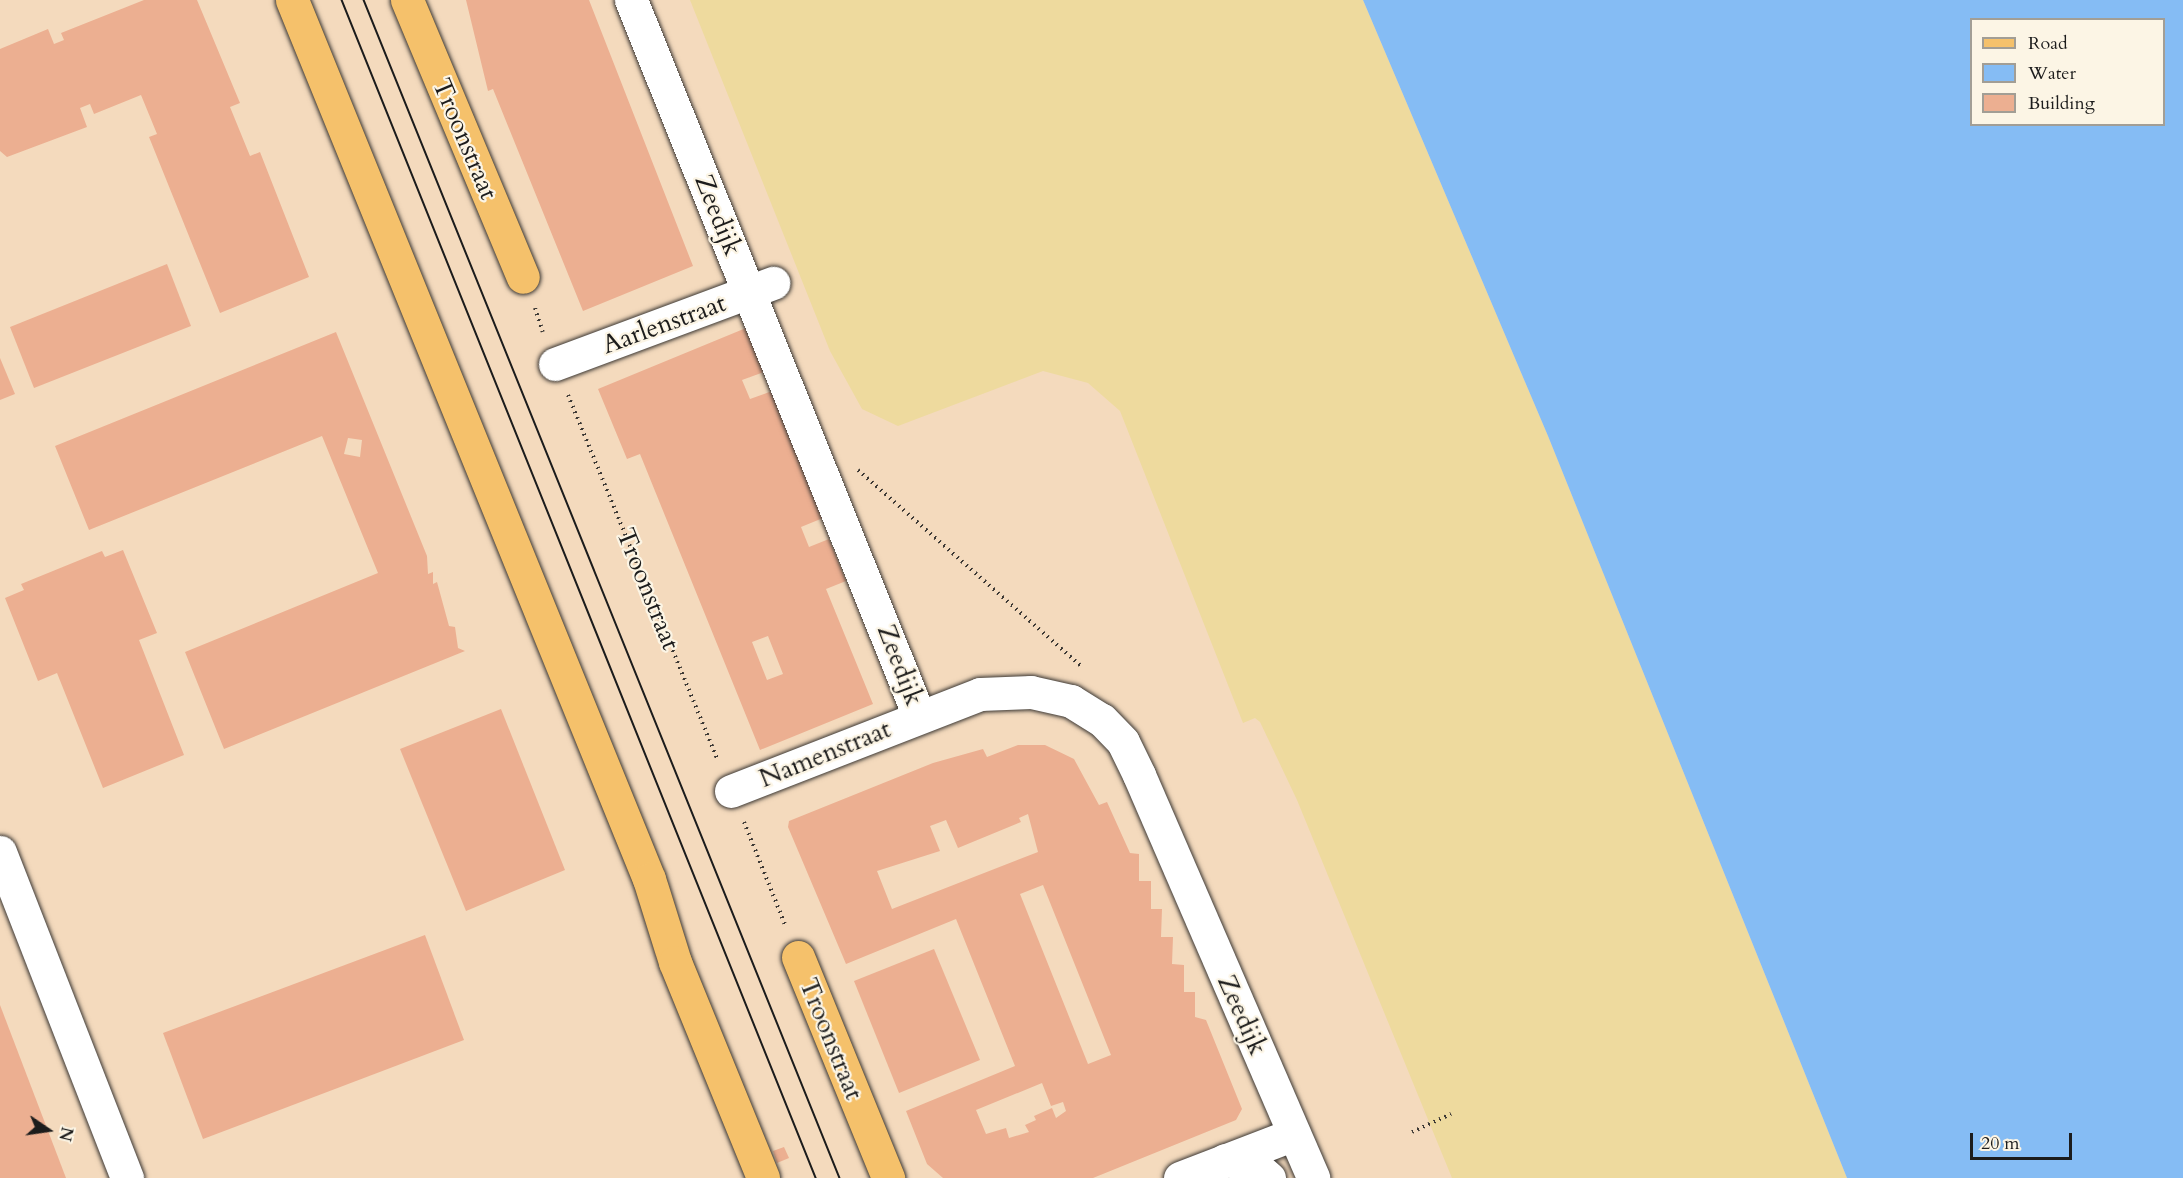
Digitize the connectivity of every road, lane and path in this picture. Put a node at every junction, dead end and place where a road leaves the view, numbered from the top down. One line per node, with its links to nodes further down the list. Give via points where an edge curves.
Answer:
1 (292, 0): 18 (main road, via 649,879 675,962)
2 (407, 0): 4 (main road, Troonstraat)
3 (631, 0): 5 (street, Zeedijk)
4 (523, 277): 6 (path, Troonstraat)
5 (761, 288): 6 (street, Aarlenstraat); 9 (street, Zeedijk)
6 (555, 364): 10 (path, Troonstraat)
7 (853, 463): 8 (path, via 873,487)
8 (1085, 669)
9 (919, 716): 10 (street, Namenstraat); 15 (street, Zeedijk, via 980,694 1031,692 1071,701 1102,720 1123,742)
10 (731, 791): 12 (path, Troonstraat)
11 (0, 852): 17 (street)
12 (798, 957): 19 (main road, Troonstraat)
13 (1451, 1114): 14 (path)
14 (1412, 1132)
15 (1294, 1134): 16 (street); 22 (street, Zeedijk)
16 (1225, 1160): 20 (street); 21 (street, via 1254,1165)
17 (127, 1178)
18 (763, 1178)
19 (888, 1178)
20 (1180, 1178)
21 (1269, 1178)
22 (1313, 1178)

